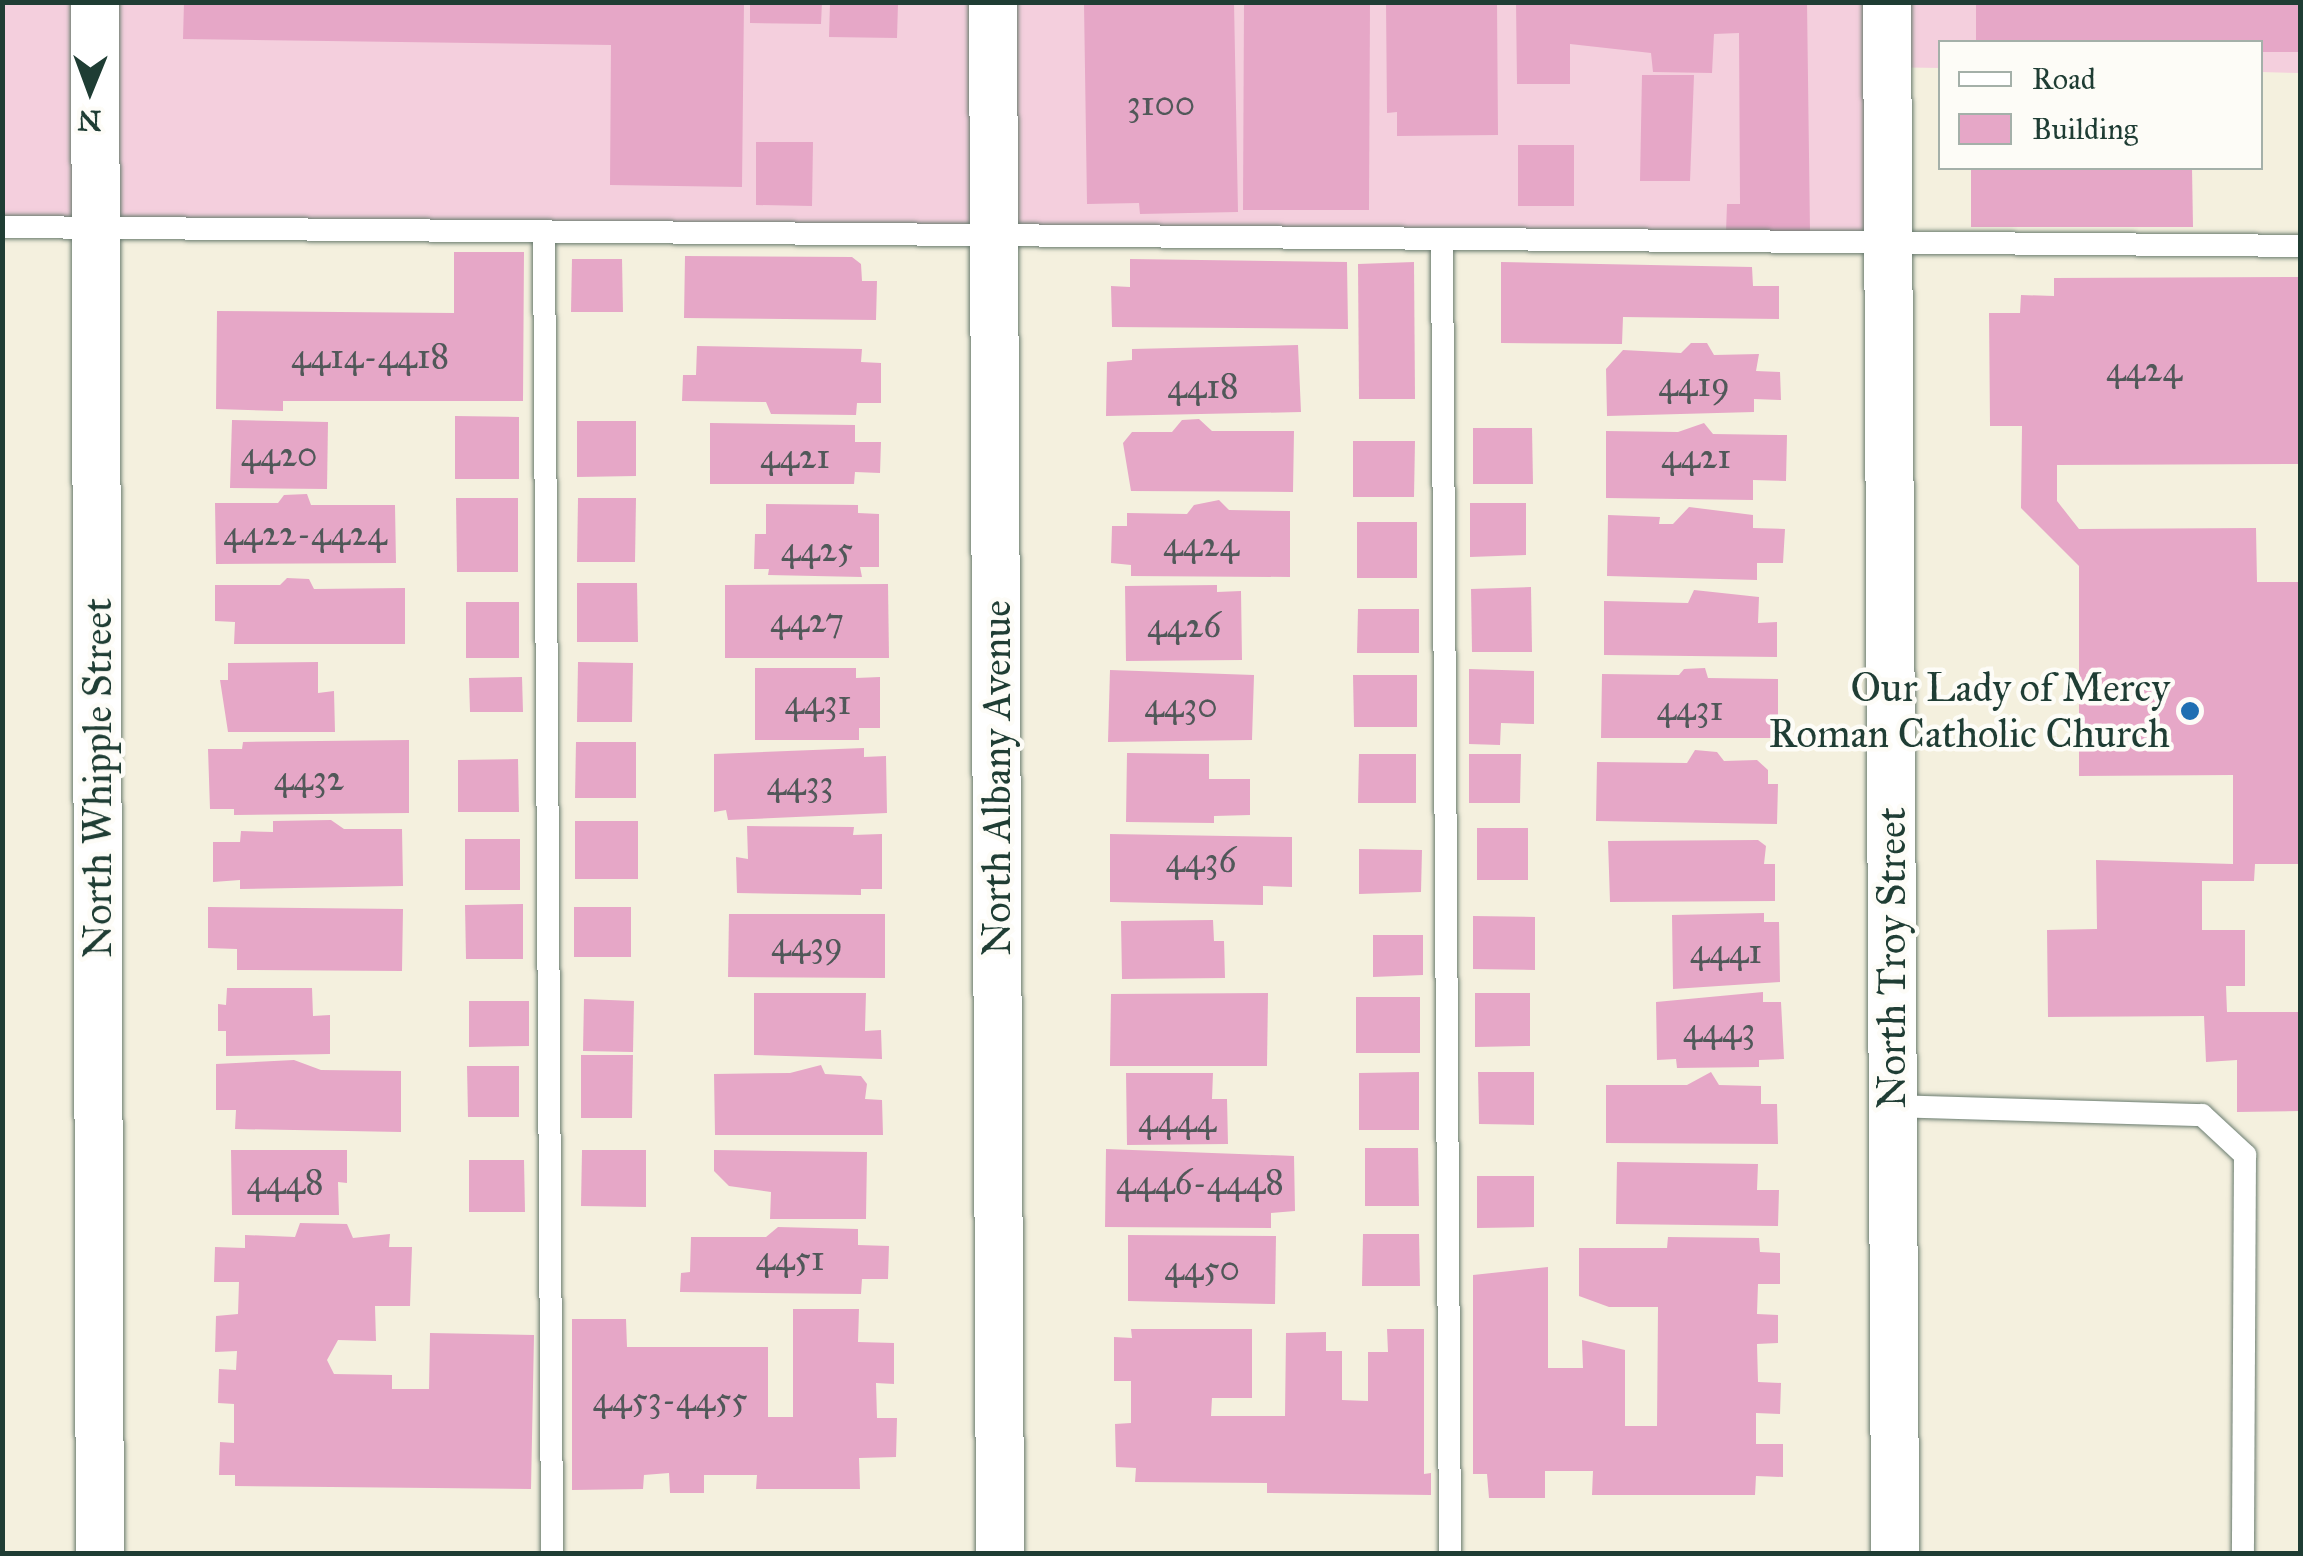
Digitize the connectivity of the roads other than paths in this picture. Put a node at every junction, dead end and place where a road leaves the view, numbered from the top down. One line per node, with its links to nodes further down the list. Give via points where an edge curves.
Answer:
1 (95, 2): 5 (street, North Whipple Street)
2 (993, 2): 7 (street, North Albany Avenue)
3 (1887, 2): 9 (street, North Troy Street)
4 (2, 227): 5 (lane)
5 (96, 227): 6 (lane); 12 (street, North Whipple Street)
6 (544, 231): 7 (lane); 13 (lane)
7 (994, 235): 8 (lane); 14 (street, North Albany Avenue)
8 (1442, 239): 9 (lane); 15 (lane)
9 (1889, 243): 10 (lane); 11 (street, North Troy Street)
10 (2300, 246)
11 (1893, 1106): 16 (street, North Troy Street); 17 (lane, via 2202,1115 2245,1155)
12 (100, 1554)
13 (552, 1554)
14 (1000, 1554)
15 (1450, 1554)
16 (1895, 1554)
17 (2243, 1554)

